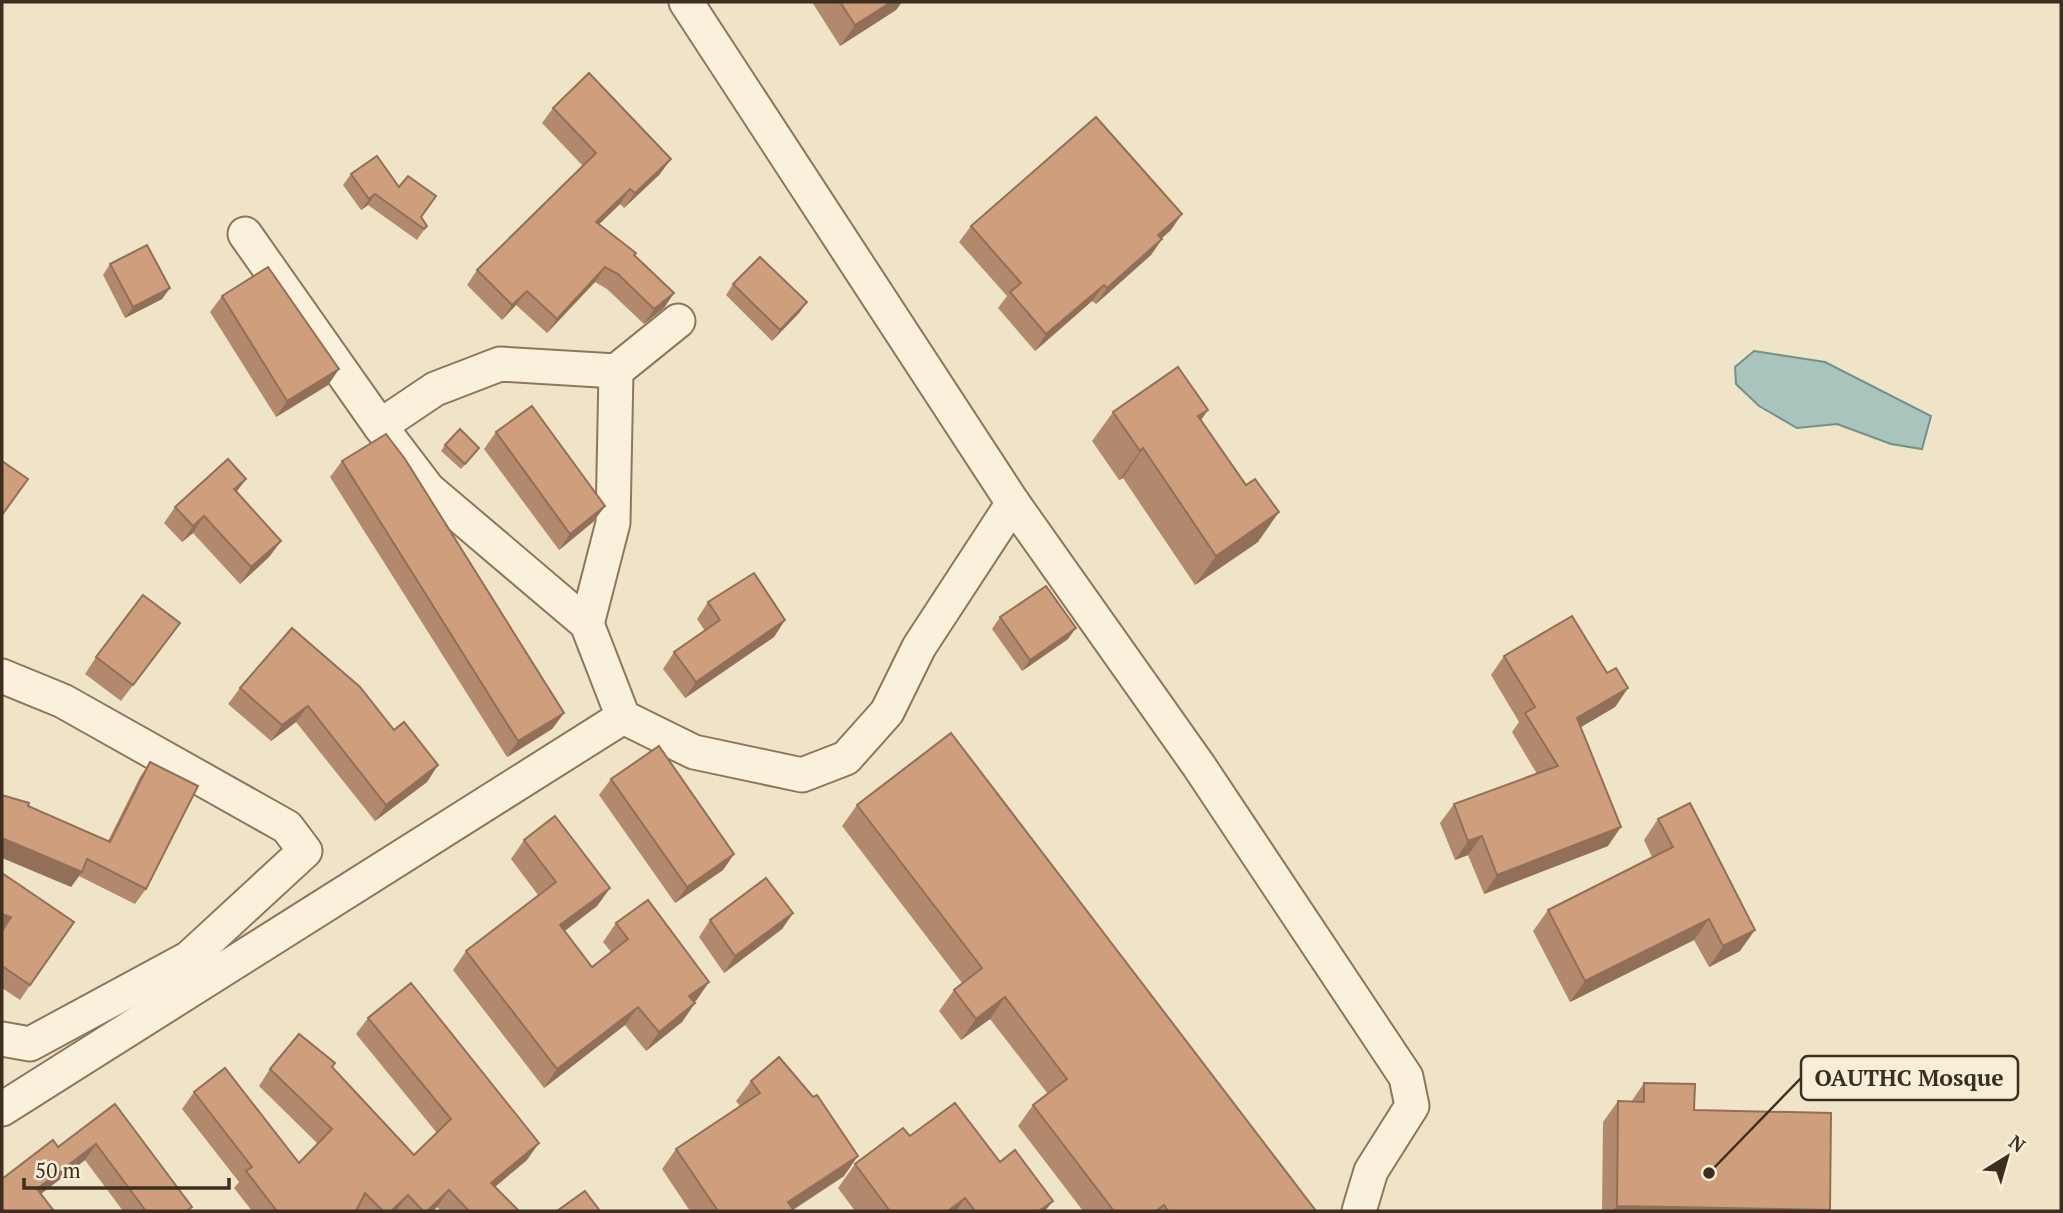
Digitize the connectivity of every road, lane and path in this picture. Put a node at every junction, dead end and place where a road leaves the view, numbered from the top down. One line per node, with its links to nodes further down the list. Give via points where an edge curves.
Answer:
1 (686, 2): 6 (street)
2 (245, 234): 5 (street)
3 (678, 321): 4 (street)
4 (616, 371): 5 (street, via 500,364 435,389); 7 (street, via 613,523)
5 (380, 426): 7 (street, via 428,489)
6 (1013, 503): 9 (street, via 919,647 887,712 846,758 802,775 694,752); 12 (street, via 1199,766 1406,1077 1412,1106 1371,1171)
7 (587, 624): 9 (street)
8 (2, 676): 10 (street, via 63,701 287,827 305,851 189,958 30,1044)
9 (623, 717): 11 (street)
10 (2, 1039)
11 (2, 1109)
12 (1359, 1211)

